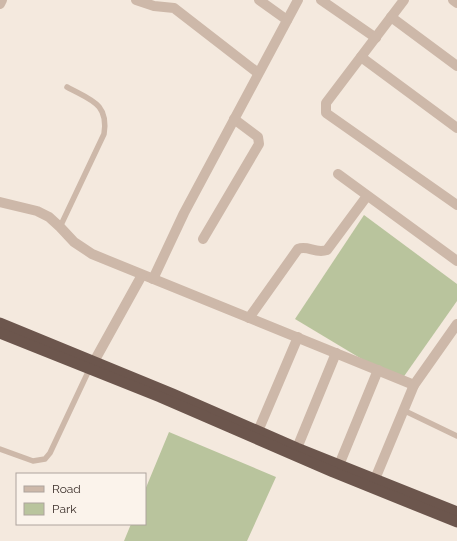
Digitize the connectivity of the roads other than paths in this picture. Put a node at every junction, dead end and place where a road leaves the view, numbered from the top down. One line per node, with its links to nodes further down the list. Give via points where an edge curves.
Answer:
1 (2, 0): 9 (street)
2 (136, 0): 15 (street, via 154,6 174,8)
3 (259, 0): 11 (street)
4 (298, 0): 11 (street)
5 (321, 0): 12 (street)
6 (404, 0): 10 (street)
7 (453, 0): 8 (street)
8 (457, 3)
9 (0, 4)
10 (391, 17): 12 (street); 14 (street)
11 (287, 20): 15 (street)
12 (376, 38): 13 (street)
13 (361, 57): 18 (street); 22 (street, via 326,103 326,113)
14 (457, 66)
15 (258, 73): 17 (street)
16 (67, 87): 23 (lane, via 94,102 103,111 106,121 104,134)
17 (234, 119): 24 (street, via 258,137 259,144); 27 (street, via 184,213)
18 (457, 128)
19 (338, 174): 20 (street)
20 (367, 196): 25 (street); 28 (street, via 327,250 321,252 302,247 298,249)
21 (0, 202): 23 (street, via 37,211)
22 (457, 205)
23 (60, 226): 26 (street, via 82,248)
24 (203, 239)
25 (457, 261)
26 (142, 275): 27 (street); 34 (street)
27 (153, 279): 28 (street)
28 (249, 318): 32 (street)
29 (0, 324): 34 (highway)
30 (457, 324): 36 (street)
31 (0, 333): 34 (highway)
32 (298, 338): 33 (street); 38 (street)
33 (336, 353): 35 (street); 40 (street)
34 (92, 366): 38 (highway, via 173,394); 41 (lane, via 50,453 44,459 33,461); 45 (highway, via 333,472)
35 (378, 370): 36 (street); 42 (street)
36 (414, 385): 37 (street)
37 (402, 410): 39 (lane); 43 (street)
38 (258, 431): 40 (highway)
39 (457, 436)
40 (297, 448): 42 (highway)
41 (0, 449)
42 (339, 465): 43 (highway)
43 (375, 479): 44 (highway)
44 (457, 512)
45 (457, 522)

